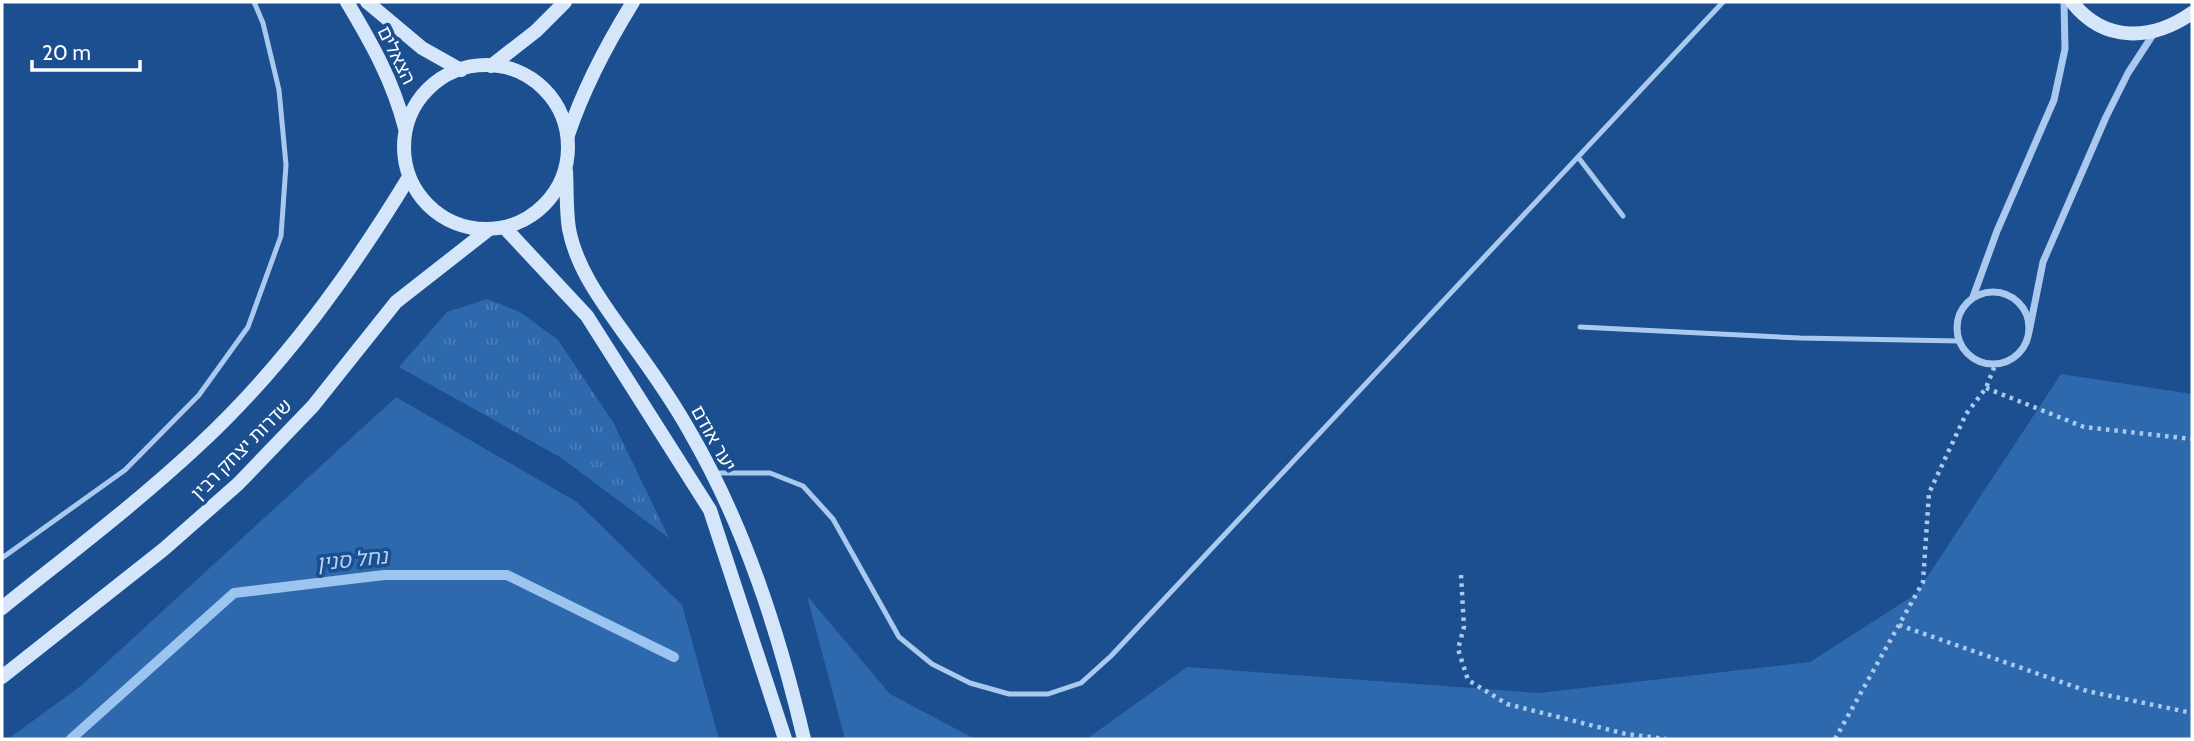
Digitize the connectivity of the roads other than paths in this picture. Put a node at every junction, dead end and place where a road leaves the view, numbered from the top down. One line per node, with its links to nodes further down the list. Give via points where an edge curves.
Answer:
1 (254, 2): 26 (lane, via 279,90 286,165 281,236 248,327 199,395 125,470)
2 (347, 2): 13 (main road, הצאלים, via 379,56)
3 (368, 2): 12 (main road, הצאלים, via 422,48)
4 (565, 2): 11 (main road)
5 (633, 2): 14 (main road, via 586,88)
6 (1723, 2): 15 (lane)
7 (2063, 2): 21 (street, via 2065,49 2054,100)
8 (2072, 2): 10 (main road, via 2102,27 2128,34)
9 (2192, 13): 10 (main road)
10 (2154, 33): 23 (street, via 2106,117 2043,262)
11 (491, 66): 12 (main road); 14 (main road, via 506,67 541,85 559,108)
12 (461, 69): 13 (main road, via 427,90)
13 (405, 128): 17 (main road, via 403,148)
14 (568, 135): 16 (main road)
15 (1578, 157): 18 (lane); 25 (lane, via 1081,683 1048,694 1009,694 971,683 932,664 899,637 833,519 803,486 770,473)
16 (566, 171): 19 (main road, via 552,197 531,216); 25 (main road, יער אודם, via 569,229 580,264 690,431)
17 (409, 177): 20 (main road, via 423,201 438,214 464,227); 27 (main road, שדרות יצחק רבין, via 361,253 272,370 200,444)
18 (1623, 216)
19 (505, 228): 20 (main road); 29 (main road, יער אודם, via 587,316 710,510)
20 (488, 230): 28 (main road, שדרות יצחק רבין, via 396,302 313,406 238,484)
21 (1973, 298): 23 (street, via 1995,292 2014,299 2028,319); 24 (street, via 1958,317)
22 (1580, 327): 24 (lane)
23 (2029, 332): 24 (street, via 2018,355 1994,365 1975,360)
24 (1959, 341)
25 (712, 473): 30 (main road, יער אודם, via 750,560)
26 (2, 558)
27 (2, 608)
28 (2, 677)
29 (785, 739)
30 (804, 739)

